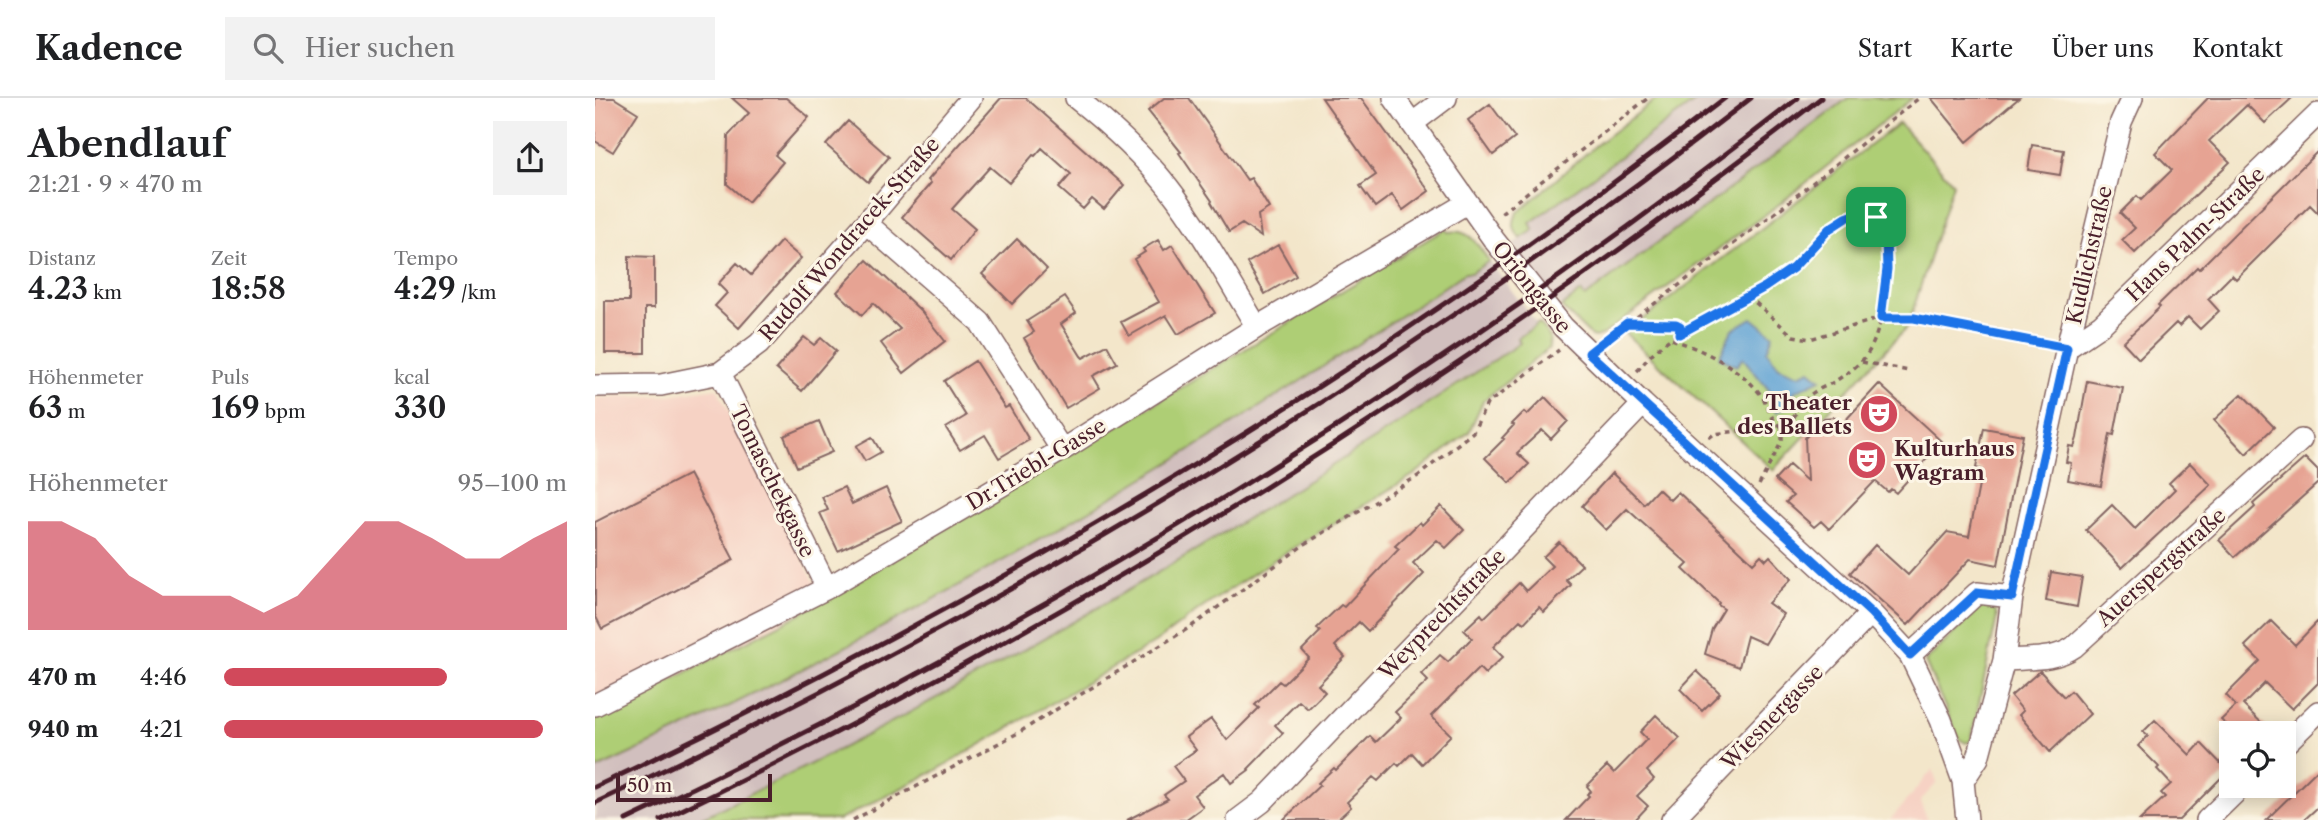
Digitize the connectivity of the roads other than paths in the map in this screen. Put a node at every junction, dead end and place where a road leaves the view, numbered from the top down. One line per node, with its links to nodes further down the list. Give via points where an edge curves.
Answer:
1 (971, 98): 9 (street, Rudolf Wondracek-Straße)
2 (1076, 98): 10 (street, via 1138,151 1169,188)
3 (1394, 98): 7 (street, Oriongasse)
4 (1446, 98): 7 (street)
5 (2132, 98): 11 (street, Kudlichstraße, via 2121,122)
6 (2318, 114): 11 (street, Hans Palm-Straße, via 2101,325)
7 (1413, 123): 8 (street, Oriongasse)
8 (1467, 203): 10 (street, Dr.Triebl-Gasse); 14 (street, Oriongasse, via 1563,327)
9 (866, 223): 12 (street, Rudolf Wondracek-Straße, via 759,344); 16 (street, via 980,322)
10 (1257, 327): 16 (street, Dr.Triebl-Gasse)
11 (2067, 348): 18 (street, Kudlichstraße)
12 (720, 373): 13 (street, Rudolf Wondracek-Straße, via 661,385); 17 (street, Tomaschekgasse)
13 (595, 386)
14 (1643, 404): 19 (street, Oriongasse); 27 (street, Weyprechtstraße, via 1262,802)
15 (2301, 440): 21 (street, Auerspergstraße, via 2074,647 2064,654)
16 (1062, 450): 17 (street, Dr.Triebl-Gasse)
17 (827, 589): 22 (street, Dr.Triebl-Gasse)
18 (2012, 597): 20 (street, via 1977,593); 21 (street, Kudlichstraße)
19 (1871, 613): 20 (street, Oriongasse); 28 (street, Wiesnergasse)
20 (1910, 655): 25 (street, Oriongasse)
21 (2004, 660): 25 (street, Kudlichstraße, via 1978,758)
22 (595, 705)
23 (2318, 712): 24 (street)
24 (2296, 733)
25 (1963, 781): 29 (street)
26 (2230, 798): 30 (street)
27 (1238, 820)
28 (1672, 820)
29 (1967, 820)
30 (2207, 820)

